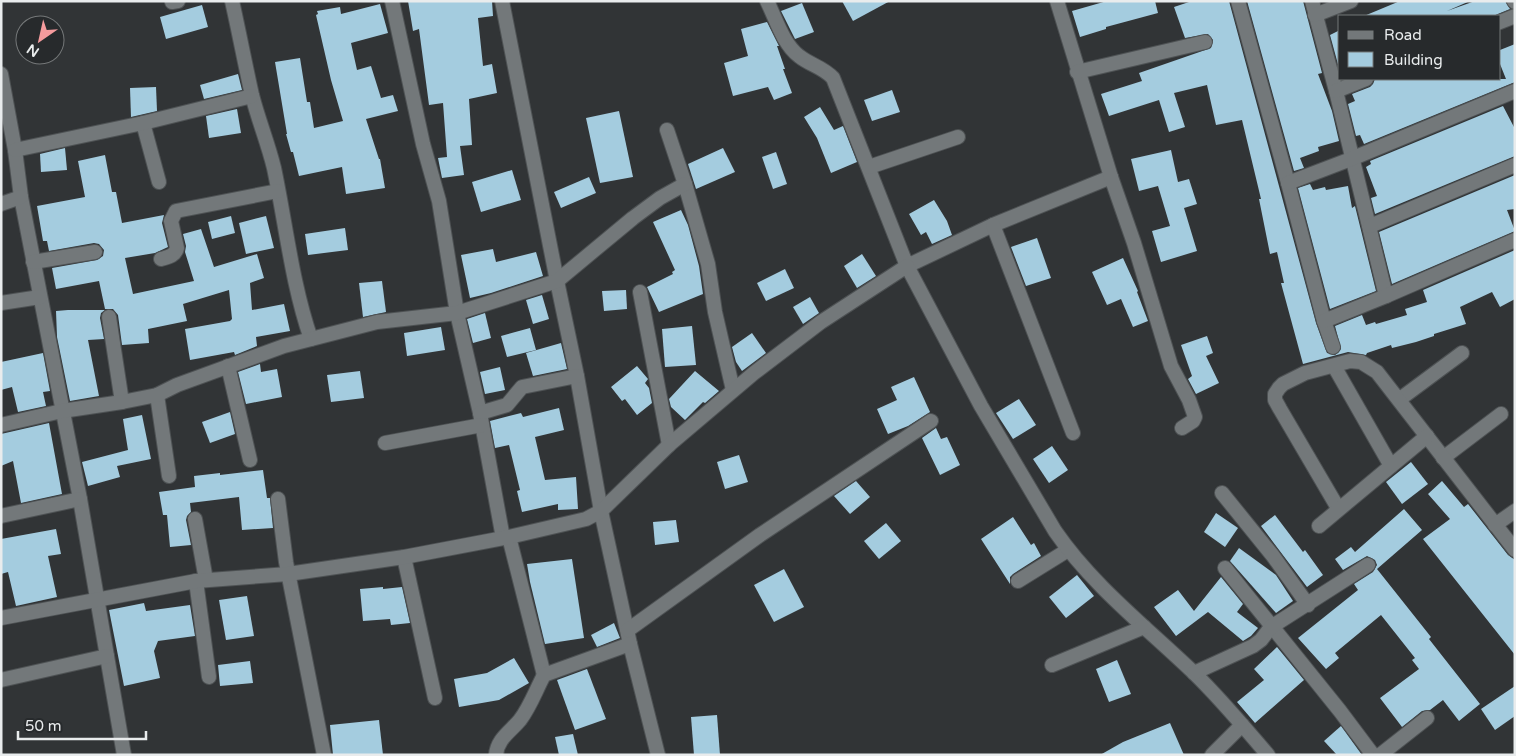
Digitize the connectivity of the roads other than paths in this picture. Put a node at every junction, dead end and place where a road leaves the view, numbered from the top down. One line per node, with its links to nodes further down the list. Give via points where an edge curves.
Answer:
1 (232, 1): 18 (street)
2 (392, 1): 46 (street, via 422,144 438,200)
3 (502, 1): 41 (street)
4 (767, 1): 26 (street, via 794,52 833,78)
5 (1238, 1): 29 (street)
6 (1312, 1): 9 (street)
7 (1351, 1): 9 (street)
8 (1059, 2): 13 (street)
9 (1315, 16): 16 (street)
10 (1515, 16): 11 (street)
11 (1501, 22)
12 (1205, 42): 13 (street)
13 (1078, 72): 27 (street)
14 (1, 74): 19 (street)
15 (1364, 80): 16 (street)
16 (1336, 91): 24 (street)
17 (1515, 91): 24 (street)
18 (252, 96): 20 (street); 31 (street)
19 (5, 112): 23 (street)
20 (143, 123): 23 (street); 28 (street)
21 (667, 130): 30 (street)
22 (958, 138): 26 (street)
23 (15, 150): 32 (street)
24 (1351, 159): 29 (street); 35 (street)
25 (1515, 165): 35 (street)
26 (869, 168): 40 (street)
27 (1111, 177): 34 (street); 64 (street, via 1171,366 1195,417)
28 (158, 182)
29 (1288, 183): 48 (street)
30 (685, 184): 41 (street, via 633,218); 55 (street, via 708,264 717,320)
31 (278, 191): 38 (street, via 176,210 171,221 176,252); 49 (street, via 296,287)
32 (21, 197): 33 (street); 39 (street)
33 (1, 204)
34 (992, 225): 40 (street); 65 (street)
35 (1370, 226): 43 (street)
36 (1515, 240): 43 (street)
37 (95, 252): 39 (street)
38 (161, 259)
39 (33, 262): 44 (street)
40 (907, 266): 55 (street, via 821,322); 84 (street, via 981,406)
41 (557, 281): 46 (street); 54 (street)
42 (640, 292): 68 (street)
43 (1386, 296): 48 (street)
44 (40, 297): 45 (street); 59 (street)
45 (1, 303)
46 (457, 313): 49 (street, via 377,322); 61 (street)
47 (110, 318): 58 (street)
48 (1324, 321): 50 (street)
49 (311, 339): 52 (street)
50 (1333, 347)
51 (1462, 353): 57 (street)
52 (228, 366): 56 (street); 70 (street)
53 (1334, 366): 57 (street, via 1350,361 1361,362 1377,372); 71 (street); 76 (street, via 1305,373 1283,384 1275,394 1275,400)
54 (577, 376): 61 (street, via 522,387 506,405); 77 (street)
55 (734, 390): 68 (street)
56 (157, 395): 58 (street); 72 (street)
57 (1400, 399): 66 (street)
58 (122, 402): 59 (street)
59 (62, 411): 63 (street); 74 (street)
60 (1501, 414): 69 (street)
61 (481, 419): 67 (street); 83 (street)
62 (931, 421): 97 (street, via 760,535 685,590)
63 (1, 425)
64 (1182, 428)
65 (1073, 433)
66 (1427, 436): 69 (street); 71 (street)
67 (385, 443)
68 (669, 445): 77 (street)
69 (1443, 458): 81 (street)
70 (250, 460)
71 (1391, 466): 76 (street)
72 (168, 476)
73 (1222, 493): 93 (street)
74 (80, 499): 79 (street); 92 (street)
75 (278, 499): 89 (street)
76 (1338, 508): 82 (street)
77 (600, 511): 83 (street, via 576,522); 97 (street)
78 (1515, 511): 81 (street)
79 (1, 516)
80 (195, 519): 90 (street)
81 (1495, 525): 85 (street)
82 (1318, 526)
83 (506, 538): 86 (street); 101 (street)
84 (1068, 550): 91 (street); 95 (street)
85 (1515, 550)
86 (404, 557): 89 (street); 104 (street)
87 (1368, 565): 93 (street)
88 (1225, 568): 96 (street)
89 (288, 574): 90 (street); 108 (street)
90 (201, 581): 92 (street); 102 (street)
91 (1018, 581)
92 (96, 601): 94 (street); 98 (street)
93 (1308, 605): 96 (street)
94 (1, 618)
95 (1144, 627): 99 (street); 100 (street)
96 (1271, 627): 100 (street, via 1254,646); 113 (street)
97 (629, 637): 101 (street); 110 (street)
98 (107, 656): 103 (street); 107 (street)
99 (1052, 665)
100 (1194, 672): 106 (street)
101 (544, 675): 109 (street, via 519,721 500,743)
102 (209, 677)
103 (1, 680)
104 (435, 698)
105 (1427, 718): 114 (street)
106 (1242, 725): 111 (street); 112 (street)
107 (124, 755)
108 (324, 755)
109 (496, 755)
110 (658, 755)
111 (1212, 755)
112 (1268, 755)
113 (1373, 755)
114 (1380, 755)

